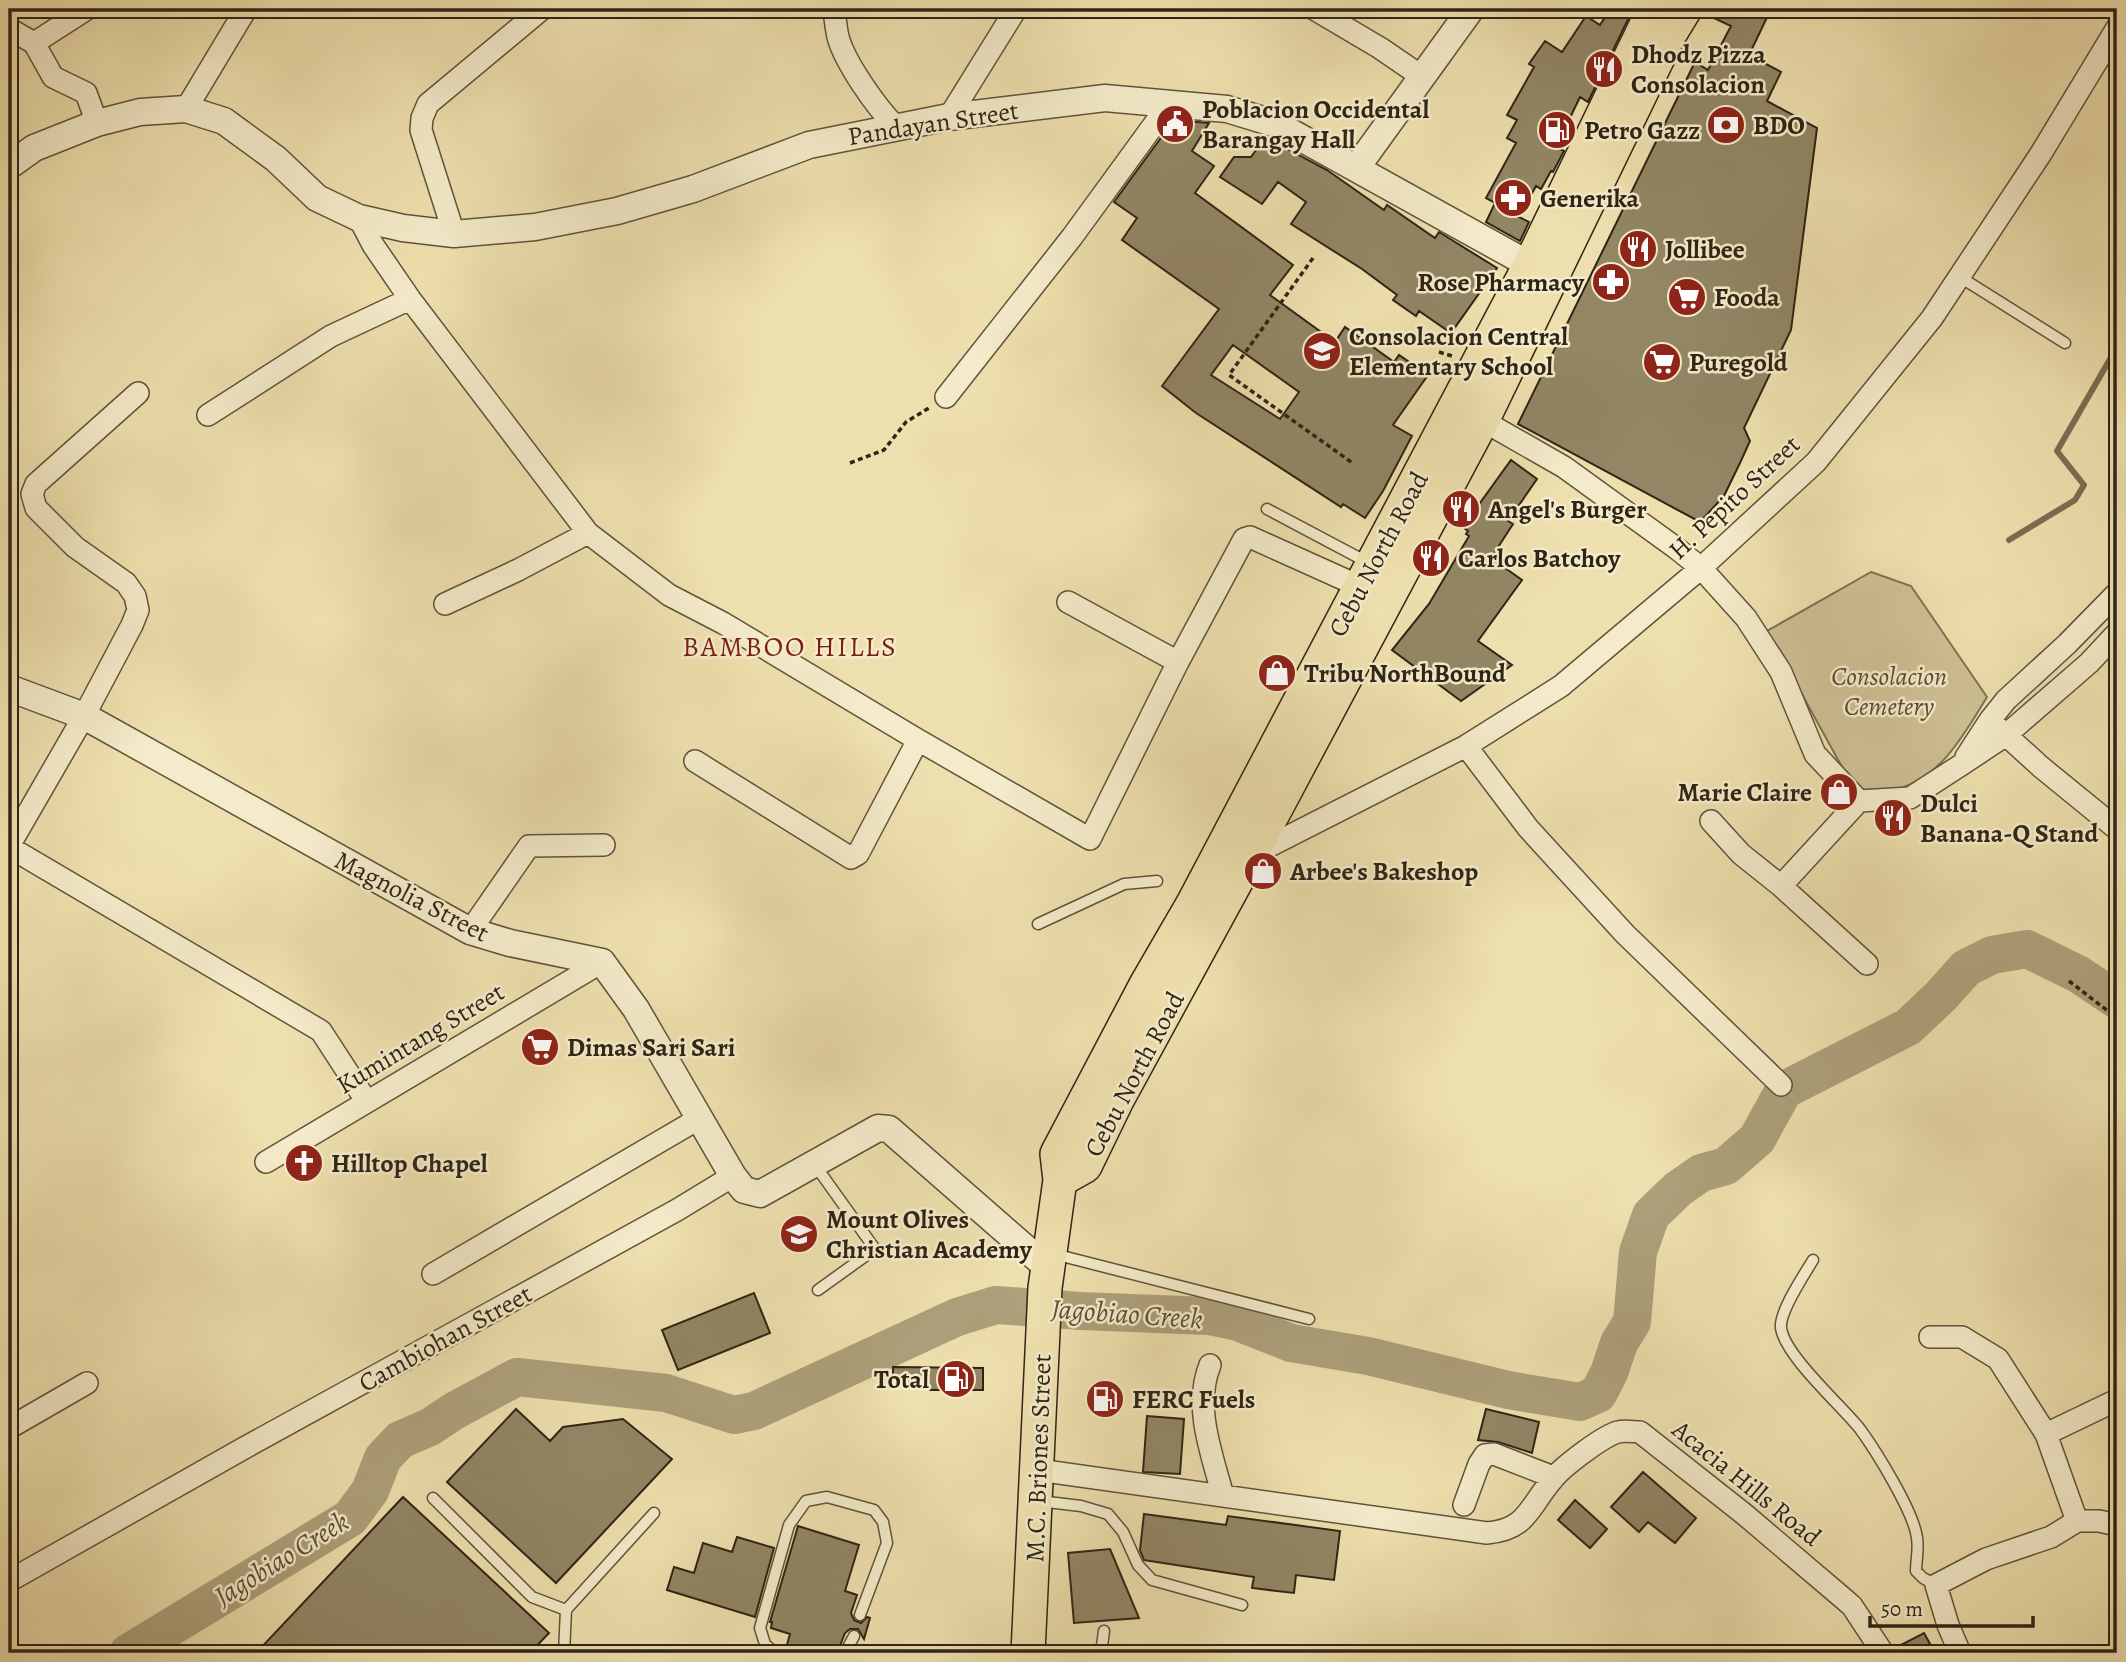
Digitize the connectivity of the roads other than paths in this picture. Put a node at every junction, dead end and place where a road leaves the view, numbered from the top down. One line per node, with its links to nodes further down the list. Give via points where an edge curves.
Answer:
1 (87, 9): 12 (street)
2 (246, 9): 15 (street)
3 (542, 9): 22 (street, via 428,104 422,118 421,130)
4 (834, 9): 18 (street, via 838,39 851,64 880,111)
5 (1016, 9): 16 (street)
6 (1314, 9): 13 (street)
7 (1471, 9): 13 (street)
8 (1654, 9): 23 (main road, Cebu North Road)
9 (1685, 9): 29 (main road, Cebu North Road)
10 (2117, 28): 24 (street, H. Pepito Street)
11 (9, 32): 12 (street)
12 (34, 43): 17 (street, via 53,77 86,93)
13 (1421, 76): 20 (street)
14 (1169, 104): 16 (street, Pandayan Street, via 1105,98); 20 (street, Pandayan Street, via 1227,109 1276,124); 28 (street)
15 (186, 109): 17 (street, via 140,112); 21 (street, Pandayan Street, via 224,121 276,159 317,198)
16 (949, 117): 18 (street, Pandayan Street)
17 (97, 123): 19 (street, via 34,148)
18 (896, 127): 22 (street, Pandayan Street, via 809,145 693,189 617,211 535,227)
19 (9, 166)
20 (1357, 167): 23 (street, Pandayan Street)
21 (359, 218): 22 (street, Pandayan Street); 25 (street)
22 (454, 234)
23 (1530, 265): 29 (main road, Cebu North Road)
24 (1960, 277): 26 (lane); 33 (street, H. Pepito Street, via 1816,462)
25 (410, 299): 30 (street, via 331,337); 32 (street)
26 (2065, 343)
27 (138, 393): 41 (street, via 36,484 32,494 36,508 75,547 126,583 135,596 138,610 132,625)
28 (946, 397)
29 (1469, 413): 33 (street, via 1564,467); 34 (main road, Cebu North Road); 53 (main road, Cebu North Road)
30 (208, 415)
31 (1267, 509): 34 (lane)
32 (588, 533): 37 (street); 44 (street, via 669,595)
33 (1701, 568): 45 (street, H. Pepito Street, via 1561,686); 48 (street, via 1746,618 1781,672 1815,754)
34 (1367, 576): 39 (street, via 1250,537 1244,539); 66 (main road, Cebu North Road, via 1056,1154)
35 (2117, 593): 42 (street)
36 (1068, 603): 39 (street)
37 (445, 604)
38 (2117, 634): 43 (street)
39 (1178, 662): 44 (street, via 1090,839)
40 (9, 688): 41 (street, Magnolia Street)
41 (84, 716): 52 (street); 57 (street, Magnolia Street)
42 (1990, 720): 43 (street); 47 (street)
43 (2006, 735): 47 (street); 50 (street)
44 (918, 740): 46 (street, via 859,854 851,858)
45 (1466, 746): 53 (street, H. Pepito Street); 60 (street, via 1528,828 1625,934)
46 (695, 761)
47 (1961, 765): 48 (street, via 1909,798)
48 (1859, 801): 55 (street)
49 (1711, 821): 55 (street, via 1741,854)
50 (2117, 829)
51 (604, 845): 57 (street, via 529,846)
52 (9, 846): 61 (street, via 321,1031)
53 (1248, 857): 66 (main road, Cebu North Road, via 1085,1166)
54 (1157, 881): 56 (lane, via 1124,884)
55 (1781, 886): 59 (street)
56 (1038, 924)
57 (470, 931): 58 (street, Magnolia Street)
58 (601, 962): 61 (street, Kumintang Street); 62 (street, via 636,1009)
59 (1867, 964)
60 (1781, 1085)
61 (367, 1102): 63 (street, Kumintang Street)
62 (700, 1118): 65 (street); 69 (street)
63 (266, 1162)
64 (814, 1162): 65 (street, via 760,1194 744,1190); 68 (street, via 878,1128 889,1129); 70 (lane, via 875,1249)
65 (733, 1176): 86 (street, Cambiohan Street)
66 (1060, 1180): 68 (main road, M.C. Briones Street)
67 (1813, 1260): 87 (lane, via 1785,1311 1781,1331 1798,1359 1860,1429 1888,1473 1917,1538 1916,1571)
68 (1047, 1270): 71 (lane); 79 (main road, M.C. Briones Street)
69 (433, 1274)
70 (818, 1290)
71 (1309, 1320)
72 (1930, 1337): 77 (street, via 1962,1338 1998,1359)
73 (1210, 1365): 80 (street, via 1202,1399)
74 (87, 1383): 76 (street)
75 (2117, 1400): 77 (street)
76 (9, 1428)
77 (2046, 1434): 84 (street)
78 (1553, 1477): 80 (street, Acacia Hills Road, via 1523,1520 1506,1531 1487,1533); 82 (street, via 1494,1454 1485,1455); 98 (street, Acacia Hills Road, via 1602,1439 1620,1431 1640,1432 1852,1606)
79 (1037, 1485): 80 (street, Acacia Hills Road); 88 (lane, via 1108,1514 1152,1580); 96 (main road, M.C. Briones Street)
80 (1223, 1496)
81 (433, 1498): 89 (lane, via 532,1597)
82 (1464, 1505)
83 (654, 1513): 89 (lane)
84 (2077, 1521): 85 (street); 87 (street, via 2051,1537 1986,1559)
85 (2117, 1525)
86 (9, 1581)
87 (1936, 1585): 99 (street)
88 (1242, 1605)
89 (566, 1610): 93 (lane)
90 (860, 1615): 94 (lane, via 887,1543 883,1522 874,1510 827,1497 806,1502 789,1525 760,1628 765,1644)
91 (1104, 1631): 97 (lane)
92 (854, 1636): 95 (lane)
93 (564, 1653)
94 (775, 1653)
95 (845, 1653)
96 (1028, 1653)
97 (1101, 1653)
98 (1883, 1653)
99 (1960, 1653)

